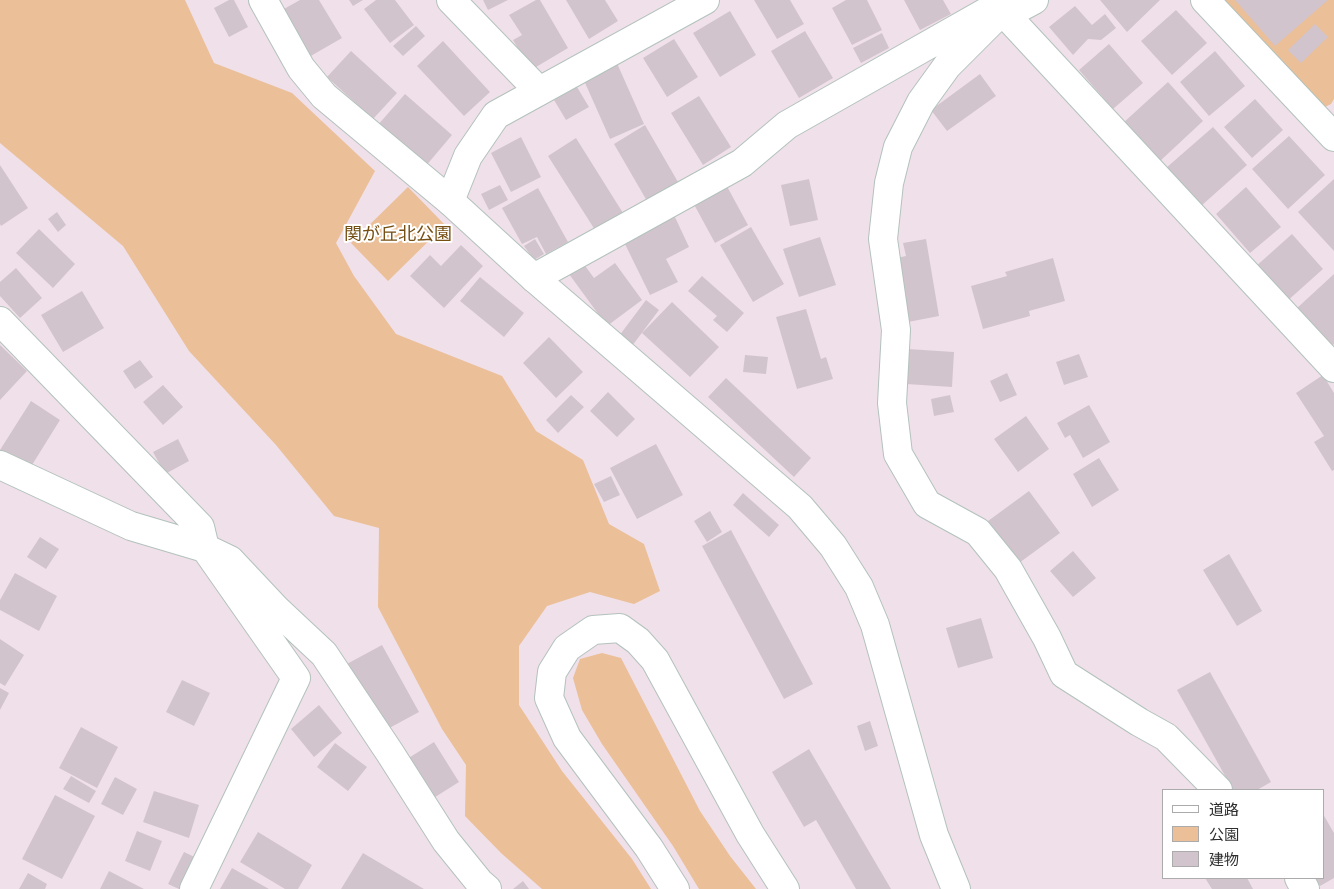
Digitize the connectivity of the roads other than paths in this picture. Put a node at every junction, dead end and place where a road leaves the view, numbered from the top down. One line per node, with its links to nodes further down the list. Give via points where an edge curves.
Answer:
1 (264, 0): 9 (street, via 301,68 324,96)
2 (451, 0): 7 (street)
3 (705, 0): 7 (street)
4 (1034, 0): 6 (street)
5 (1205, 0): 8 (street)
6 (998, 9): 10 (street, via 787,125 742,163); 12 (street); 15 (street, via 947,66 921,102 898,147 889,183 883,239 896,330 892,403 898,454 928,504 978,532 1008,569 1064,674 1166,737)
7 (539, 91): 9 (street, via 496,115 468,156)
8 (1331, 125)
9 (450, 201): 10 (street)
10 (534, 278): 20 (street, via 800,507 833,546 859,587 875,625 934,835)
11 (0, 321): 14 (street, via 200,527)
12 (1334, 368)
13 (0, 465): 14 (street, via 131,526)
14 (205, 548): 16 (street, via 296,678); 17 (street, via 230,560 324,654 446,841)
15 (1217, 789)
16 (194, 889)
17 (487, 889)
18 (675, 889): 19 (street, via 649,848 567,738 549,698 552,672 567,648 593,630 620,628 656,660 750,834)
19 (785, 889)
20 (956, 889)

